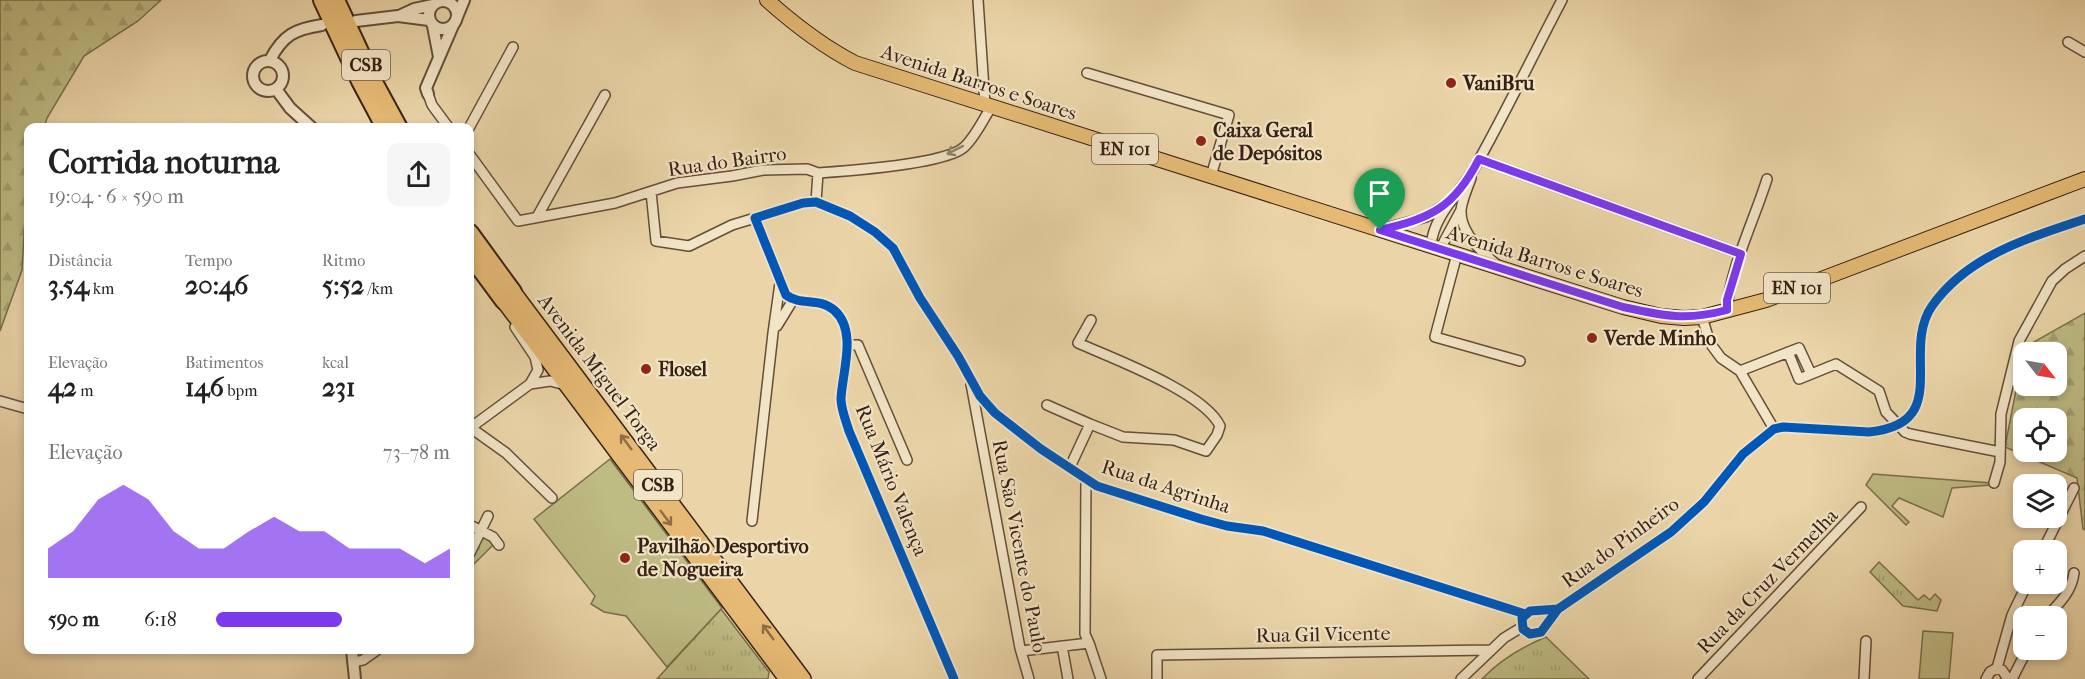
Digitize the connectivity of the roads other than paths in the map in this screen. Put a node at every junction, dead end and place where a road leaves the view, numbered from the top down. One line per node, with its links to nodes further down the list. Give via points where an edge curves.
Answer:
1 (322, 0): 24 (highway, CSB)
2 (336, 0): 25 (highway, CSB)
3 (464, 0): 9 (street)
4 (767, 0): 22 (main road, Avenida Barros e Soares / EN 101, via 798,28 855,63)
5 (978, 0): 22 (street)
6 (1562, 0): 28 (street)
7 (439, 2): 8 (street); 9 (street, via 451,4 457,12); 11 (street, via 429,10)
8 (398, 16): 10 (street); 11 (street)
9 (455, 20): 11 (street, via 444,29); 16 (street)
10 (356, 21)
11 (431, 23): 16 (street)
12 (322, 25): 17 (street, via 289,34 277,45)
13 (2068, 42): 15 (street)
14 (513, 47): 27 (street)
15 (2085, 52)
16 (440, 57): 20 (street, via 426,88)
17 (270, 60): 19 (street, via 283,72); 19 (street, via 256,66 254,81 260,89)
18 (1087, 73): 32 (street, via 1229,115)
19 (276, 89): 23 (street)
20 (428, 94): 26 (street)
21 (605, 95): 39 (street)
22 (989, 105): 31 (street, Rua do Bairro, one-way to 31, via 969,140 955,153 915,162); 32 (main road, Avenida Barros e Soares / EN 101)
23 (306, 123)
24 (382, 123)
25 (396, 123)
26 (445, 123)
27 (472, 123)
28 (1479, 159): 30 (street); 46 (street)
29 (474, 160): 39 (street, Rua do Bairro, via 518,221)
30 (1474, 169): 36 (street); 38 (street)
31 (818, 173): 35 (street, Rua do Bairro, via 777,168 677,183); 37 (street)
32 (1211, 176): 42 (main road, Avenida Barros e Soares / EN 101)
33 (1767, 179): 46 (street)
34 (2085, 179): 53 (main road, Avenida Barros e Soares / EN 101, via 1766,300)
35 (651, 192): 39 (street, Rua do Bairro, via 615,203); 41 (street, via 656,241 689,246 732,225)
36 (1453, 198): 42 (street, via 1426,217); 44 (street, via 1436,228)
37 (816, 202): 41 (street, Rua da Agrinha); 60 (street, Rua da Agrinha, via 850,216 893,248)
38 (1461, 210): 44 (street); 49 (street, via 1471,238)
39 (537, 217)
40 (2085, 219): 70 (street, via 1979,261 1943,293 1931,307 1921,333 1915,410)
41 (756, 221): 50 (street)
42 (1380, 230): 44 (main road, Avenida Barros e Soares / EN 101)
43 (474, 240): 51 (highway, CSB)
44 (1436, 247): 45 (main road, Avenida Barros e Soares / EN 101)
45 (1457, 254): 49 (main road, Avenida Barros e Soares / EN 101); 58 (street, via 1435,337)
46 (1741, 254): 53 (street)
47 (2085, 256): 73 (street, via 2052,281 2024,329 2001,414)
48 (474, 260): 51 (highway, CSB)
49 (1500, 268): 54 (main road, Avenida Barros e Soares / EN 101, via 1623,307 1661,316)
50 (781, 280): 52 (street); 56 (street)
51 (509, 300): 61 (street, via 514,326 538,364); 62 (highway, Avenida Miguel Torga / CSB); 108 (highway, Avenida Miguel Torga / CSB, one-way to 51)
52 (793, 300): 56 (street); 57 (street, Rua Mário Valença, via 817,301 833,309 844,322)
53 (1727, 310): 54 (main road, Avenida Barros e Soares / EN 101)
54 (1702, 316): 59 (street, via 1710,343 1721,358)
55 (1091, 320): 68 (street, via 1078,343 1183,391 1216,418 1220,426 1206,451 1174,440 1123,437)
56 (773, 333): 83 (street)
57 (847, 345): 74 (street, Rua Mário Valença, via 858,345); 109 (street, Rua Mário Valença, via 841,402 849,431)
58 (1520, 361)
59 (1740, 371): 70 (street, via 1799,348 1810,374 1836,363 1879,391 1886,412); 71 (street)
60 (970, 377): 65 (street, Rua da Agrinha); 67 (street, Rua São Vicente do Paulo)
61 (530, 384): 62 (street, via 550,381); 69 (street)
62 (568, 386): 107 (highway, Avenida Miguel Torga / CSB, one-way to 107)
63 (0, 400): 66 (street)
64 (1047, 405): 68 (street)
65 (990, 407): 67 (street, Rua São Vicente do Paulo); 75 (street, Rua da Agrinha)
66 (24, 409)
67 (976, 421): 100 (street, Rua São Vicente do Paulo)
68 (1090, 424): 75 (street)
69 (474, 425)
70 (1898, 426): 71 (street, via 1869,432); 73 (street, via 1910,434)
71 (1774, 429): 91 (street, Rua do Pinheiro, via 1743,454 1704,502 1671,532)
72 (474, 431): 79 (street, via 506,453)
73 (2000, 452): 77 (street)
74 (907, 460)
75 (1070, 467): 76 (street, Rua da Agrinha)
76 (1086, 478): 93 (street, Rua da Agrinha, via 1097,486 1171,510 1227,526 1263,531); 97 (street, via 1085,634)
77 (1994, 483)
78 (2074, 488): 80 (street)
79 (552, 498)
80 (2067, 500)
81 (1861, 507): 115 (street, Rua da Cruz Vermelha)
82 (488, 516): 85 (street)
83 (752, 521)
84 (474, 527): 85 (street)
85 (481, 530): 86 (street); 87 (street)
86 (474, 545)
87 (499, 545)
88 (2074, 573): 90 (street, via 2072,585)
89 (2022, 594): 105 (street)
90 (2056, 606)
91 (1558, 609): 92 (street, Rua do Pinheiro); 94 (street, Rua do Pinheiro)
92 (1536, 610): 93 (street, Rua do Pinheiro); 94 (street, via 1543,615)
93 (1525, 614): 95 (street)
94 (1545, 624): 95 (street, via 1535,634)
95 (1522, 627): 99 (street)
96 (1866, 641): 116 (street)
97 (1089, 643): 98 (street); 112 (street)
98 (1062, 646): 100 (street); 111 (street)
99 (1490, 650): 113 (street, Rua Gil Vicente, via 1157,655); 114 (street)
100 (1021, 651): 110 (street, Rua São Vicente do Paulo)
101 (353, 654): 104 (street)
102 (371, 654): 104 (street)
103 (2021, 660): 118 (street)
104 (355, 663): 106 (street)
105 (1997, 668): 117 (street); 118 (street)
106 (355, 679)
107 (787, 679)
108 (803, 679)
109 (954, 679)
110 (1029, 679)
111 (1068, 679)
112 (1101, 679)
113 (1157, 679)
114 (1461, 679)
115 (1698, 679)
116 (1864, 679)
117 (1986, 679)
118 (2010, 679)

